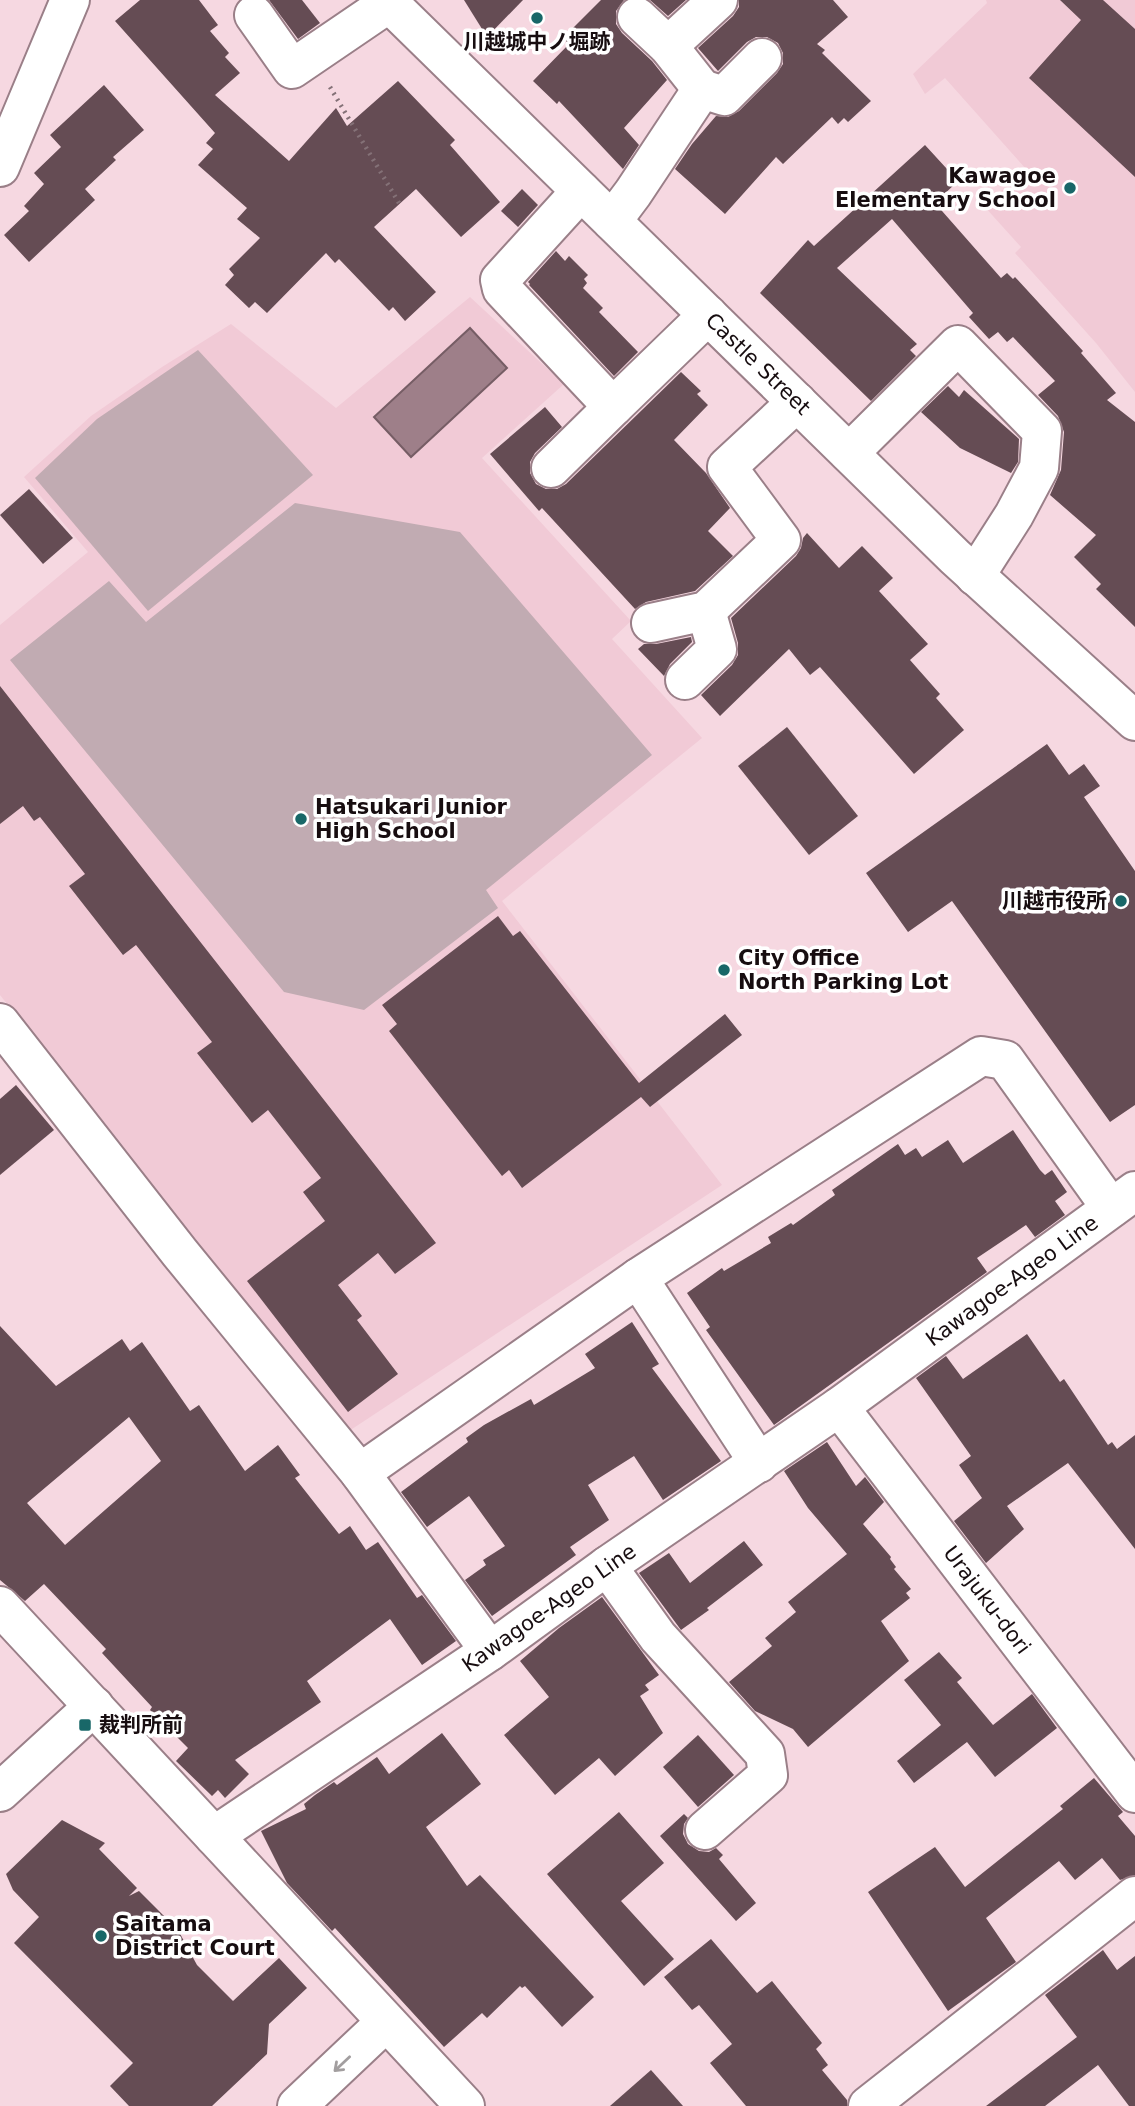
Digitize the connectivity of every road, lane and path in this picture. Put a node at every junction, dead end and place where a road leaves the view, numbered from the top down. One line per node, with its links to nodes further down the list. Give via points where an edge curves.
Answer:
1 (70, 0): 10 (street)
2 (718, 0): 6 (street)
3 (388, 2): 7 (street); 12 (street, Castle Street)
4 (254, 15): 7 (street, via 292,69)
5 (637, 17): 6 (street)
6 (668, 46): 9 (street)
7 (312, 56): 13 (path)
8 (762, 58): 9 (street, via 724,96)
9 (702, 89): 14 (street)
10 (15, 92): 11 (street)
11 (0, 167)
12 (581, 191): 14 (street, Castle Street); 17 (street, via 500,280 502,289)
13 (399, 204)
14 (612, 221): 15 (street, Castle Street)
15 (708, 315): 16 (street, Castle Street); 17 (street)
16 (797, 402): 18 (street, Castle Street); 21 (street, via 727,467 781,540)
17 (613, 407): 19 (street)
18 (849, 453): 20 (street, Castle Street); 20 (street, via 958,345 1042,431 1039,468)
19 (551, 468)
20 (975, 576): 24 (street, Castle Street)
21 (706, 611): 22 (street); 23 (street, via 717,649)
22 (651, 623)
23 (685, 680)
24 (1135, 721)
25 (0, 1023): 30 (street)
26 (1123, 1200): 27 (street, via 1005,1060 981,1056); 28 (street, Kawagoe-Ageo Line)
27 (638, 1278): 29 (street); 30 (street)
28 (839, 1408): 29 (street, Kawagoe-Ageo Line); 36 (street, Urajuku-dori)
29 (759, 1463): 31 (street, Kawagoe-Ageo Line)
30 (360, 1473): 33 (street)
31 (607, 1566): 33 (street, Kawagoe-Ageo Line); 37 (street, via 658,1637 765,1754 768,1775)
32 (0, 1605): 34 (street)
33 (490, 1651): 38 (street, Kawagoe-Ageo Line)
34 (94, 1706): 35 (street); 38 (street)
35 (0, 1792)
36 (1135, 1793)
37 (705, 1830)
38 (214, 1836): 40 (street)
39 (1135, 1896): 43 (street)
40 (386, 2022): 41 (street, one-way to 41); 42 (street)
41 (297, 2106)
42 (465, 2106)
43 (869, 2106)

